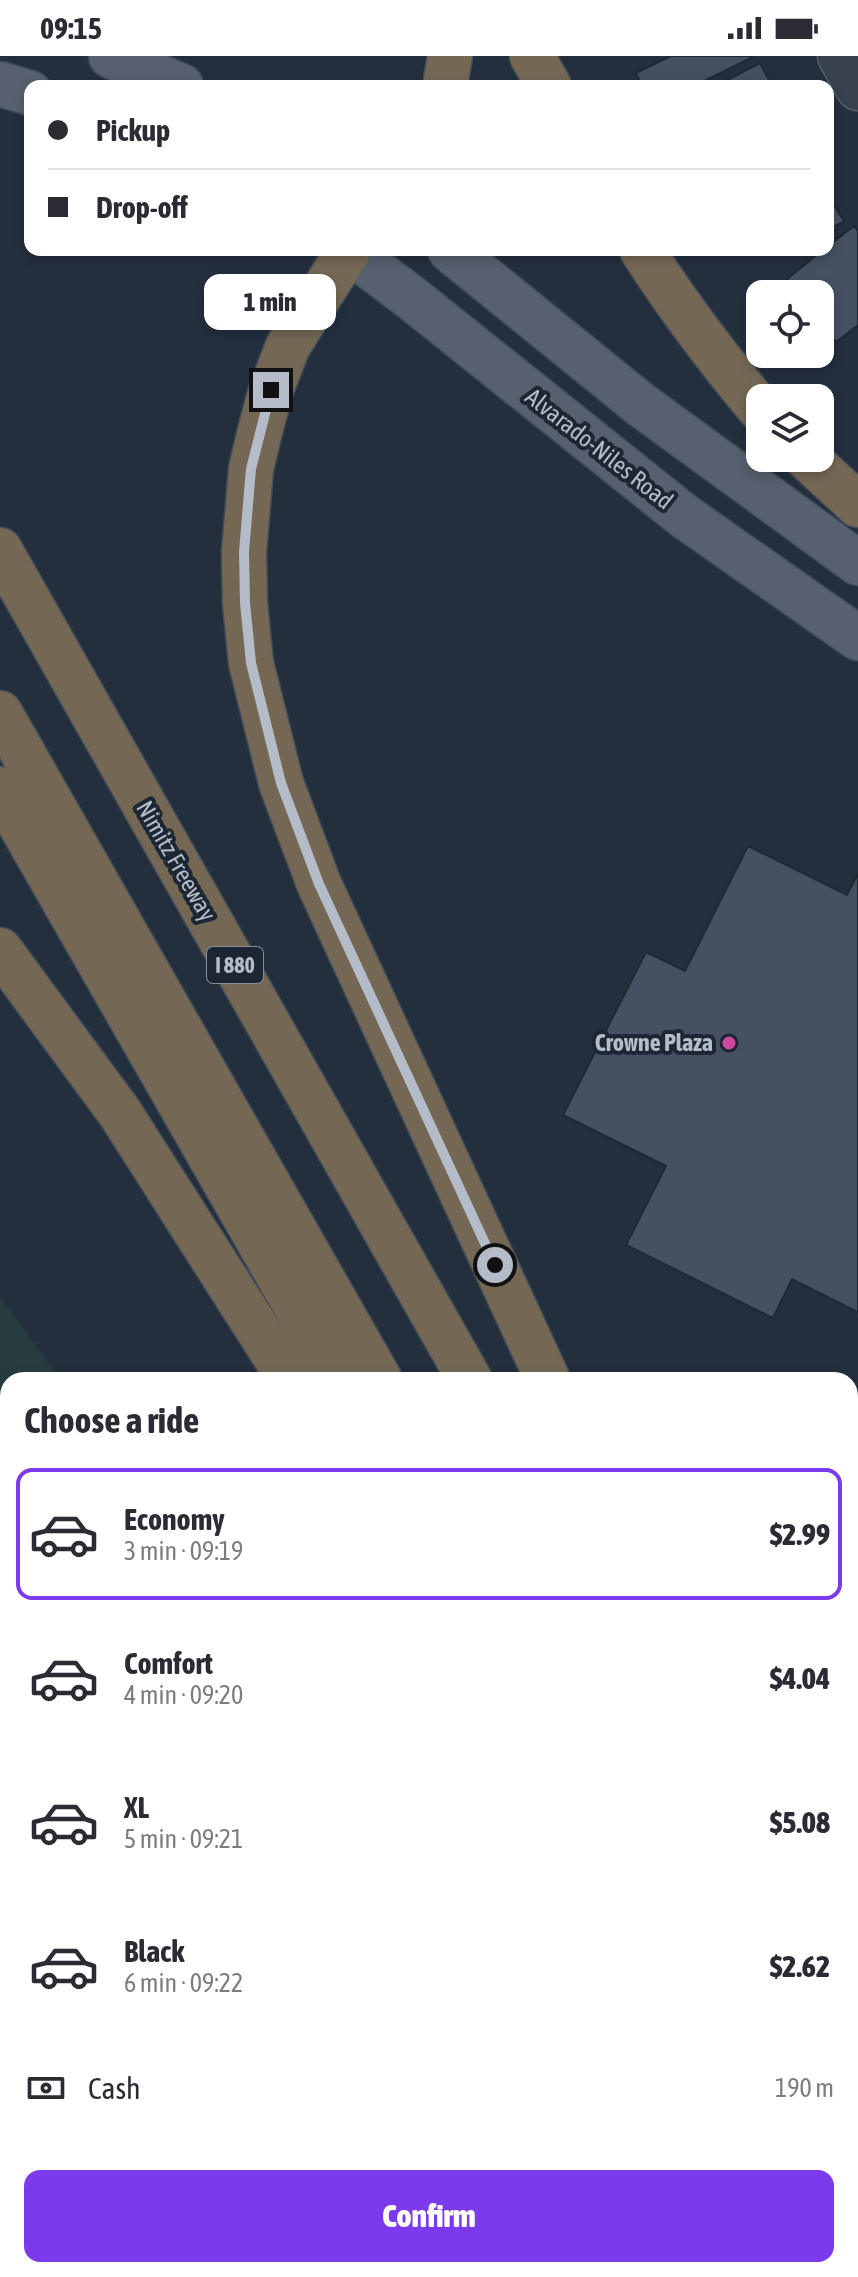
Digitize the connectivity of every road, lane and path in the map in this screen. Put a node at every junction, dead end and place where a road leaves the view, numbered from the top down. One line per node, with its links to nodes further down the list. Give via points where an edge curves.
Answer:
1 (111, 56): 5 (main road)
2 (450, 56): 6 (highway)
3 (532, 56): 7 (highway)
4 (840, 56): 9 (street)
5 (167, 80)
6 (446, 80)
7 (546, 80)
8 (0, 84): 10 (main road)
9 (858, 88)
10 (24, 91)
11 (344, 256): 28 (highway, via 288,346 251,469 244,552 251,663 281,783 319,884)
12 (356, 256): 20 (main road, Alvarado-Niles Road, via 684,516)
13 (457, 256): 19 (main road, via 640,404)
14 (646, 256): 15 (highway)
15 (746, 392)
16 (822, 472): 17 (highway)
17 (858, 505)
18 (0, 550): 27 (highway, Nimitz Freeway / I 880)
19 (858, 563)
20 (858, 638)
21 (0, 713): 26 (highway)
22 (0, 789): 25 (highway)
23 (0, 950): 24 (highway, via 120,1113)
24 (285, 1372)
25 (333, 1372)
26 (375, 1372)
27 (465, 1372)
28 (544, 1372)

